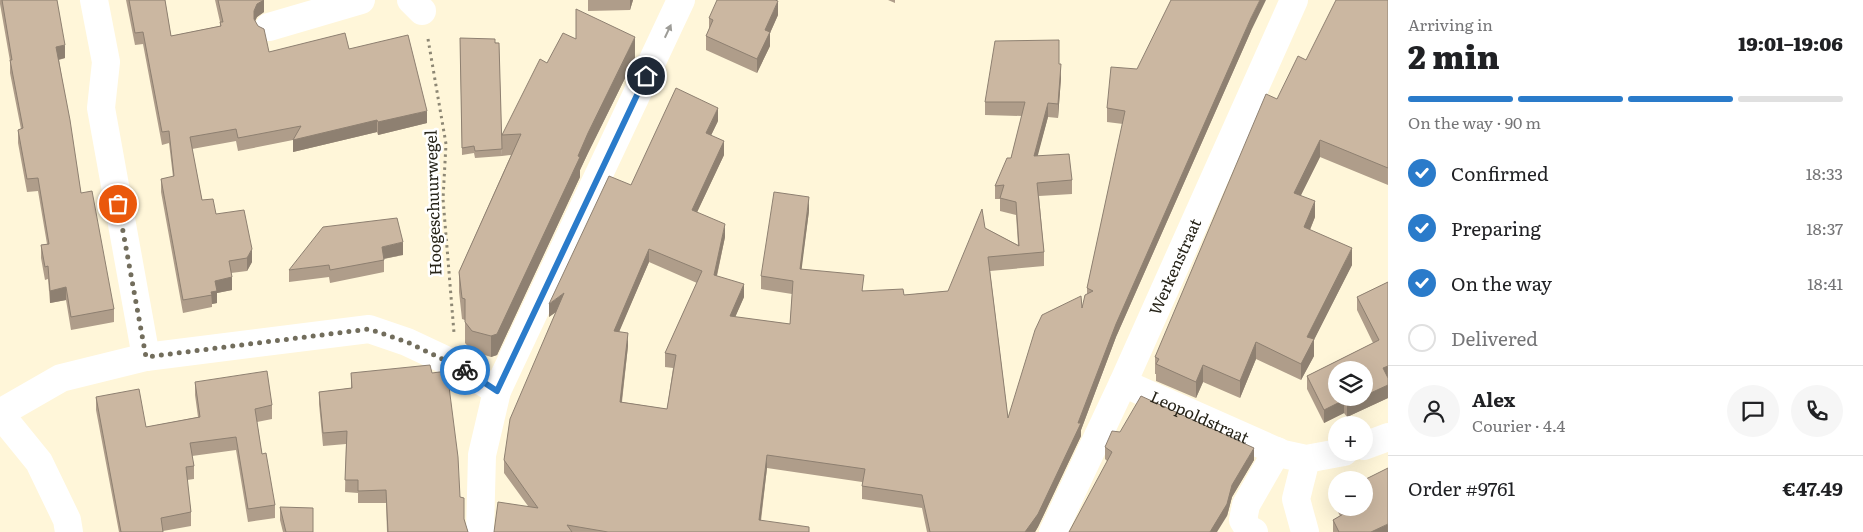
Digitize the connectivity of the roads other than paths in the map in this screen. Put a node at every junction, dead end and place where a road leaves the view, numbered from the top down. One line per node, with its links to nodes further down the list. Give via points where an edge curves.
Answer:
1 (94, 0): 6 (street, via 106,62 101,108)
2 (361, 0): 5 (street)
3 (681, 0): 8 (street, one-way to 3)
4 (1294, 0): 7 (street, Werkenstraat)
5 (269, 27)
6 (146, 357): 8 (street, via 369,329 407,342 456,365); 9 (street, via 61,378)
7 (1123, 383): 12 (street, Leopoldstraat); 17 (street, Werkenstraat)
8 (497, 391): 15 (street, via 482,455)
9 (0, 414): 16 (street, via 39,462 67,520)
10 (1388, 436): 11 (street)
11 (1373, 442)
12 (1277, 451): 14 (street, Leopoldstraat); 18 (street, via 1246,505 1243,520)
13 (1328, 455): 14 (street, Leopoldstraat)
14 (1306, 459): 19 (street, via 1296,499)
15 (480, 528)
16 (69, 532)
17 (1053, 532)
18 (1254, 532)
19 (1305, 532)

